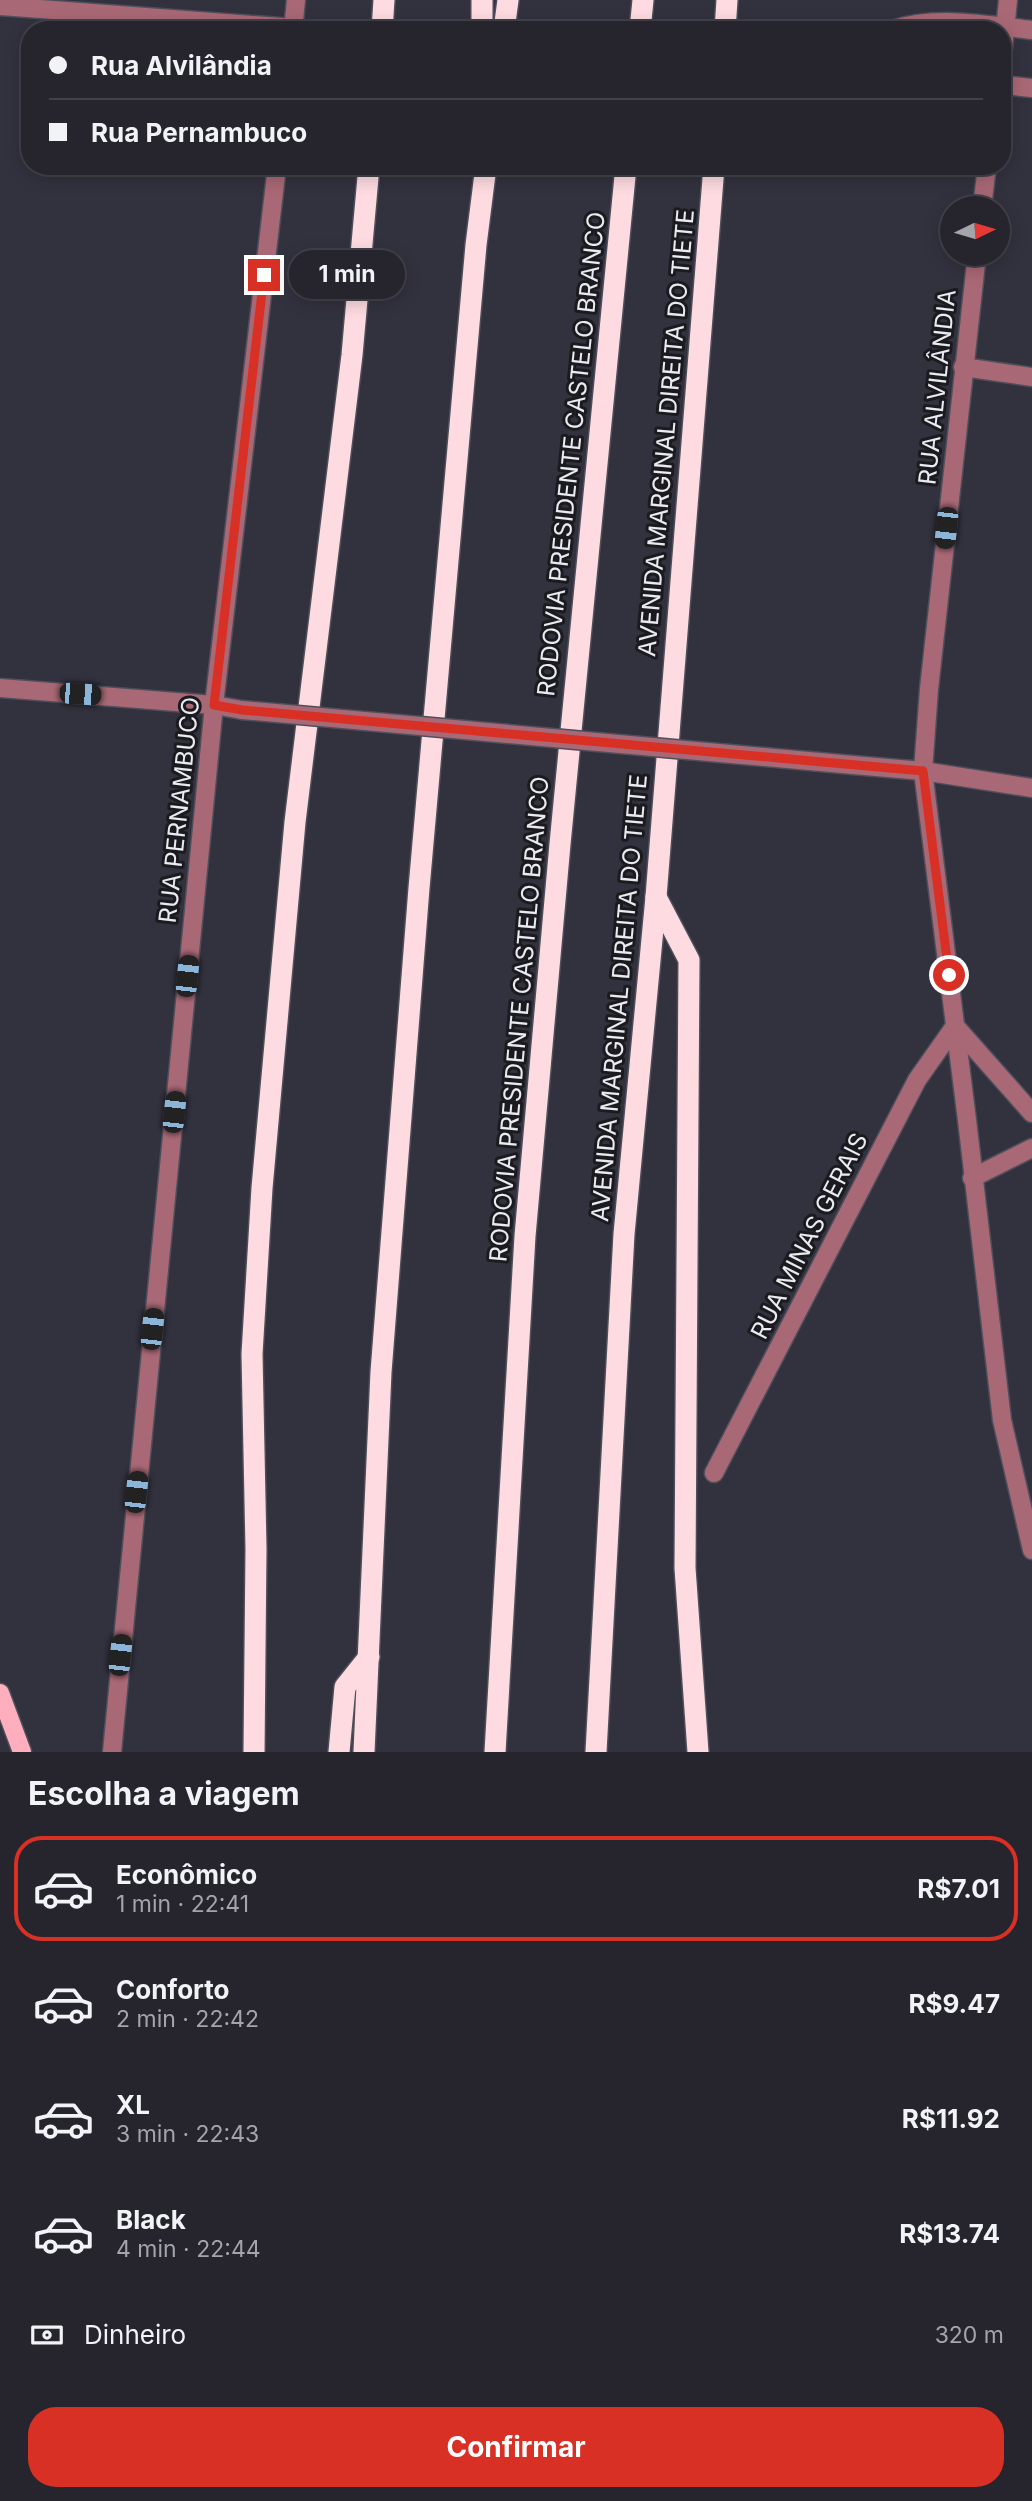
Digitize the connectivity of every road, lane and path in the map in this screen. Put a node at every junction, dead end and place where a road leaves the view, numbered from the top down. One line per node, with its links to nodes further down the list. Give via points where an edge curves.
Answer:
1 (296, 0): 10 (street)
2 (384, 0): 11 (highway)
3 (482, 0): 12 (highway)
4 (508, 0): 13 (highway)
5 (643, 0): 14 (highway)
6 (727, 0): 15 (highway)
7 (1007, 0): 16 (street)
8 (0, 6): 9 (street)
9 (192, 21)
10 (295, 21)
11 (383, 21)
12 (482, 21)
13 (505, 21)
14 (641, 21)
15 (726, 21)
16 (1005, 21)
17 (1011, 28): 18 (street)
18 (1032, 30)
19 (1011, 86): 20 (street)
20 (1032, 88)
21 (276, 175): 34 (street, RUA PERNAMBUCO)
22 (368, 175): 48 (highway, via 352,355 295,822 262,1188 252,1354)
23 (478, 175): 29 (highway)
24 (485, 175): 29 (highway)
25 (625, 175): 51 (highway, RODOVIA PRESIDENTE CASTELO BRANCO, via 525,1236)
26 (713, 175): 37 (highway, AVENIDA MARGINAL DIREITA DO TIETE)
27 (986, 175): 28 (street)
28 (983, 196)
29 (476, 245): 44 (highway, via 386,1317)
30 (975, 266): 31 (street, RUA ALVILÂNDIA)
31 (963, 367): 32 (street); 35 (street, RUA ALVILÂNDIA)
32 (1032, 377)
33 (0, 688): 34 (street)
34 (214, 705): 35 (street, bridge); 47 (street, RUA PERNAMBUCO)
35 (923, 771): 36 (street); 38 (street, RUA ALVILÂNDIA)
36 (1032, 788)
37 (656, 897): 52 (highway, AVENIDA MARGINAL DIREITA DO TIETE, via 624,1234); 53 (highway, via 689,960 685,1567)
38 (955, 1026): 39 (street); 41 (street, RUA ALVILÂNDIA); 42 (street, RUA MINAS GERAIS, via 917,1080)
39 (1032, 1113)
40 (1032, 1148): 41 (street)
41 (972, 1178): 43 (street, RUA ALVILÂNDIA, via 1002,1420)
42 (714, 1473)
43 (1032, 1550)
44 (369, 1657): 49 (highway, via 345,1687); 50 (highway)
45 (0, 1693): 46 (main road)
46 (22, 1752)
47 (112, 1752)
48 (254, 1752)
49 (339, 1752)
50 (364, 1752)
51 (495, 1752)
52 (596, 1752)
53 (698, 1752)

